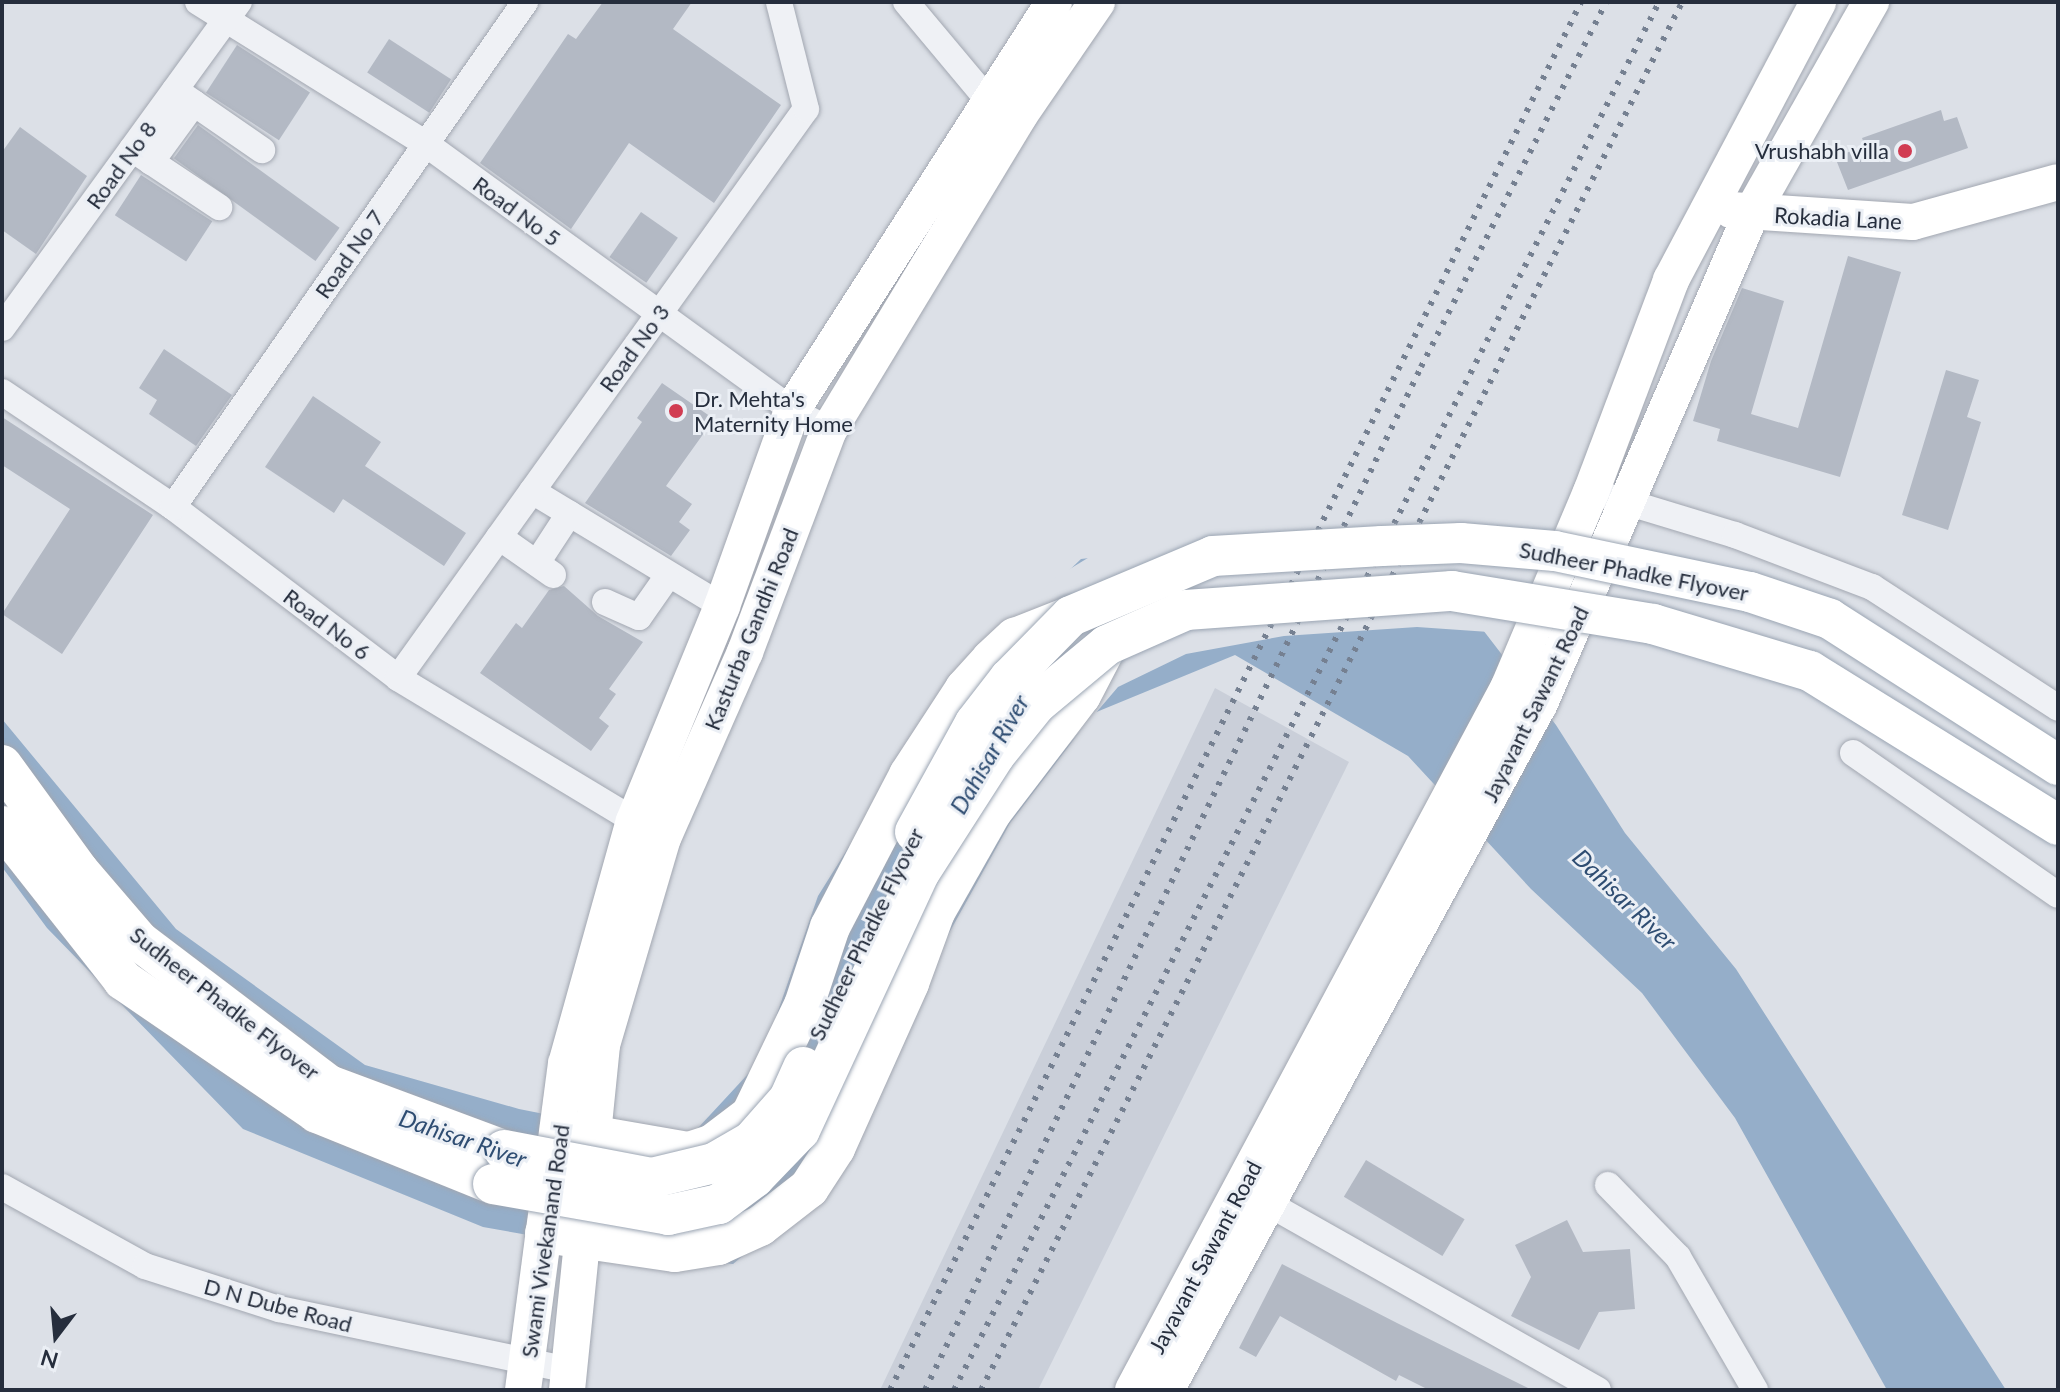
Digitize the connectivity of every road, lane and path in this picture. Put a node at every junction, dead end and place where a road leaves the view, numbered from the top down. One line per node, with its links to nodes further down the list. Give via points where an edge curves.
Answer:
1 (198, 2): 9 (street, Road No 5)
2 (525, 2): 12 (street, Road No 7)
3 (779, 2): 19 (street, Road No 3, via 806,109)
4 (906, 2): 11 (street)
5 (1054, 2): 11 (street, Kasturba Gandhi Road)
6 (1097, 2): 11 (street, Kasturba Gandhi Road)
7 (1818, 2): 16 (street, Jayavant Sawant Road)
8 (1871, 2): 18 (street, Jayavant Sawant Road)
9 (233, 12): 10 (street, Road No 8); 12 (street, Road No 5)
10 (184, 97): 13 (street); 14 (street, Road No 8)
11 (1003, 108): 22 (street, Kasturba Gandhi Road); 23 (street, Kasturba Gandhi Road)
12 (426, 144): 19 (street, Road No 5); 27 (street, Road No 7)
13 (262, 150)
14 (142, 156): 17 (street); 20 (street, Road No 8)
15 (2058, 182): 18 (street, Rokadia Lane, via 1913,222)
16 (1710, 206): 18 (street, Rokadia Lane); 25 (street, Jayavant Sawant Road, via 1671,280)
17 (219, 207)
18 (1751, 214): 26 (street, Jayavant Sawant Road)
19 (658, 314): 22 (street, Road No 5); 24 (street, Road No 3)
20 (2, 328)
21 (2, 392): 27 (street, Road No 6)
22 (792, 410): 23 (street, Road No 5); 33 (street, Kasturba Gandhi Road)
23 (829, 430): 35 (street, Kasturba Gandhi Road)
24 (532, 491): 28 (street); 29 (street, Road No 3)
25 (1591, 492): 26 (street); 37 (street, Jayavant Sawant Road)
26 (1629, 503): 37 (street, Jayavant Sawant Road); 38 (street, via 1735,535 1872,587)
27 (173, 507): 36 (street, Road No 6)
28 (569, 514): 29 (street, via 545,569); 30 (street)
29 (499, 537): 36 (street, Road No 3)
30 (667, 577): 31 (street, via 639,617); 33 (street)
31 (605, 602)
32 (1071, 616): 40 (main road, Sudheer Phadke Flyover, bridge, via 1009,679 975,723 868,926 789,1099 740,1149 714,1163 652,1178 504,1150 329,1085 139,941 79,871); 41 (main road, Sudheer Phadke Flyover, bridge, via 1213,556 1461,543 1555,551 1750,592 1830,619); 47 (main road, via 1015,638 991,660 965,689 909,775 830,927 804,1005 751,1115 713,1144 689,1152)
33 (716, 620): 35 (street); 44 (street, Kasturba Gandhi Road)
34 (1107, 645): 42 (main road, Sudheer Phadke Flyover, bridge, via 1186,610 1452,591 1653,624 1810,671); 43 (main road, Sudheer Phadke Flyover, bridge, via 1036,704 956,811 875,960 800,1130 754,1178 719,1204 668,1215 493,1184 317,1113 123,980); 52 (main road, via 1081,695 991,813 935,912 835,1148 809,1188 760,1226 718,1245 675,1252)
35 (745, 652): 44 (street, Kasturba Gandhi Road)
36 (398, 678): 44 (street, Road No 6)
37 (1524, 694): 45 (street, Jayavant Sawant Road)
38 (2058, 708)
39 (1853, 753): 46 (street)
40 (2, 765)
41 (2058, 765)
42 (2058, 825)
43 (2, 826)
44 (649, 830): 47 (street, Kasturba Gandhi Road, via 602,1045)
45 (1438, 862): 50 (street, Jayavant Sawant Road); 56 (street, Jayavant Sawant Road)
46 (2058, 895)
47 (579, 1112): 51 (street, Swami Vivekanand Road, bridge); 52 (street, Kasturba Gandhi Road, bridge)
48 (1608, 1185): 59 (street, via 1678,1257)
49 (2, 1187): 54 (street, D N Dube Road, via 145,1266)
50 (1269, 1204): 57 (street, Jayavant Sawant Road); 58 (street)
51 (545, 1233): 52 (main road); 54 (street, Swami Vivekanand Road)
52 (585, 1240): 53 (street, Kasturba Gandhi Road)
53 (577, 1320): 55 (street, Swami Vivekanand Road)
54 (526, 1377): 55 (street, D N Dube Road)
55 (569, 1381)
56 (1133, 1390)
57 (1166, 1390)
58 (1598, 1390)
59 (1755, 1390)

